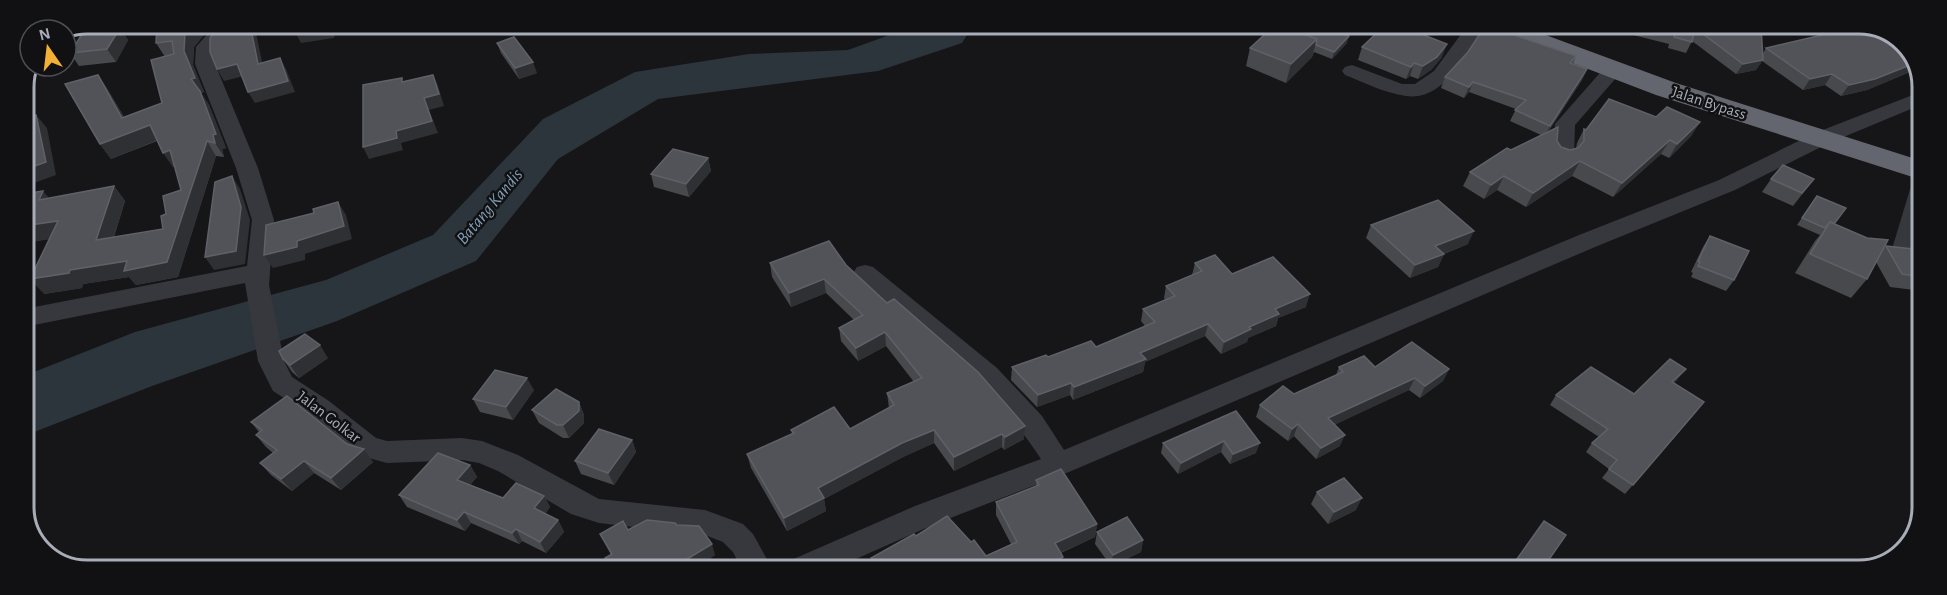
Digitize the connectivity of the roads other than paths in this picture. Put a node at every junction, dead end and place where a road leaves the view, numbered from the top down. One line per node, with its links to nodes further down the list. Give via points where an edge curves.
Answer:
1 (217, 34): 15 (street, Jalan Golkar, via 205,47 204,55 263,220)
2 (1470, 34): 6 (street, via 1441,74 1424,88 1403,89)
3 (1519, 34): 5 (highway, Jalan Bypass)
4 (1561, 34): 8 (highway, Jalan Bypass)
5 (1613, 70): 8 (highway, Jalan Bypass); 10 (street, via 1565,124)
6 (1352, 71)
7 (1912, 102): 8 (street)
8 (1834, 134): 9 (highway, Jalan Bypass); 11 (highway, Jalan Bypass); 17 (street, via 1727,184)
9 (1912, 151)
10 (1563, 155)
11 (1912, 167)
12 (1912, 219): 13 (street)
13 (1903, 249)
14 (865, 273): 17 (street, via 988,375 1033,424)
15 (257, 278): 16 (street); 18 (street, Jalan Golkar, via 271,362 282,384 320,408 368,447 387,452 482,452 581,506 705,524 733,533)
16 (35, 316)
17 (1059, 464): 19 (street)
18 (752, 560)
19 (846, 560)

